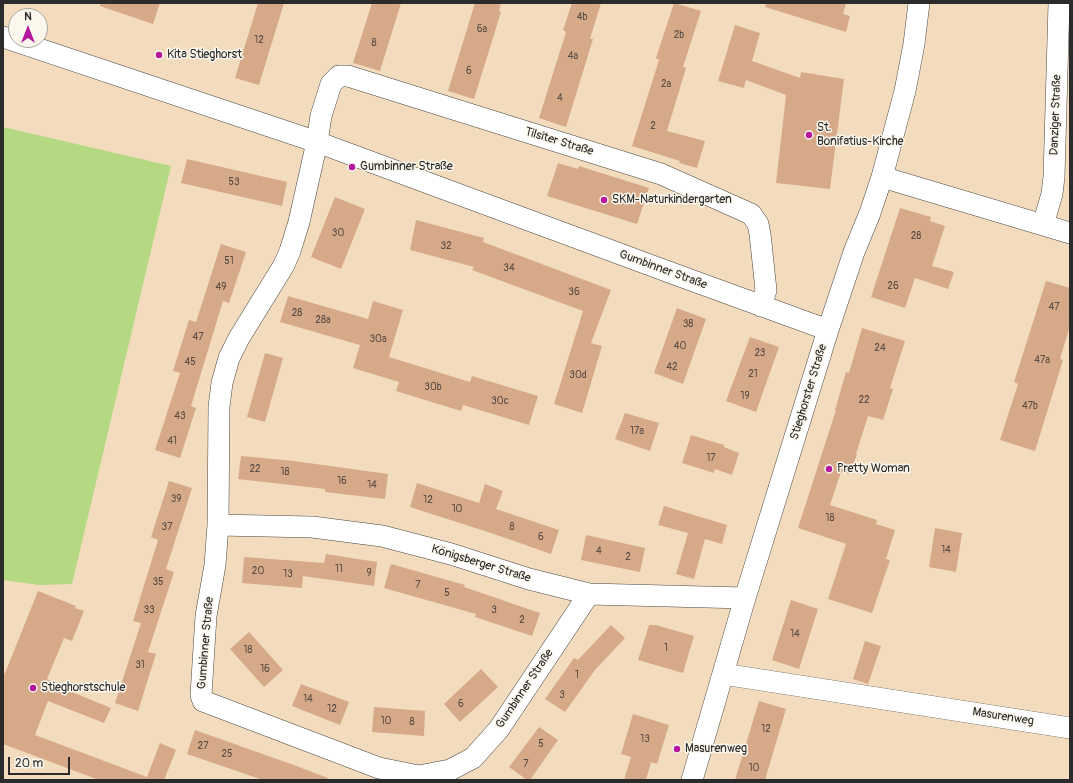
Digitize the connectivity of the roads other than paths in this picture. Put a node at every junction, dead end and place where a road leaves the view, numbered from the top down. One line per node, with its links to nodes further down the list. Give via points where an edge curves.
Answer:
1 (919, 3): 5 (street, Stieghorster Straße, via 905,91)
2 (1059, 3): 6 (street, Danziger Straße, via 1054,178)
3 (3, 36): 4 (street, Gumbinner Straße)
4 (317, 142): 8 (street, Gumbinner Straße); 8 (street, Tilsiter Straße, via 321,116 331,84 339,76 348,76 661,174 751,214 758,224 760,234 766,290); 10 (street, Gumbinner Straße, via 290,251 239,338 229,358 222,383 219,407)
5 (882, 177): 6 (street); 9 (street, Stieghorster Straße)
6 (1043, 225): 7 (street)
7 (1070, 233)
8 (761, 306): 9 (street, Gumbinner Straße)
9 (828, 330): 12 (street, Stieghorster Straße)
10 (218, 525): 11 (street, Königsberger Straße, via 312,527 382,536); 11 (street, Gumbinner Straße, via 215,565 206,616 201,695 203,701 379,768 412,775 450,770 473,758 499,729)
11 (589, 594): 12 (street, Königsberger Straße)
12 (745, 598): 13 (street, Stieghorster Straße)
13 (723, 674): 14 (street, Masurenweg); 15 (street, Stieghorster Straße)
14 (1070, 728)
15 (692, 780)

